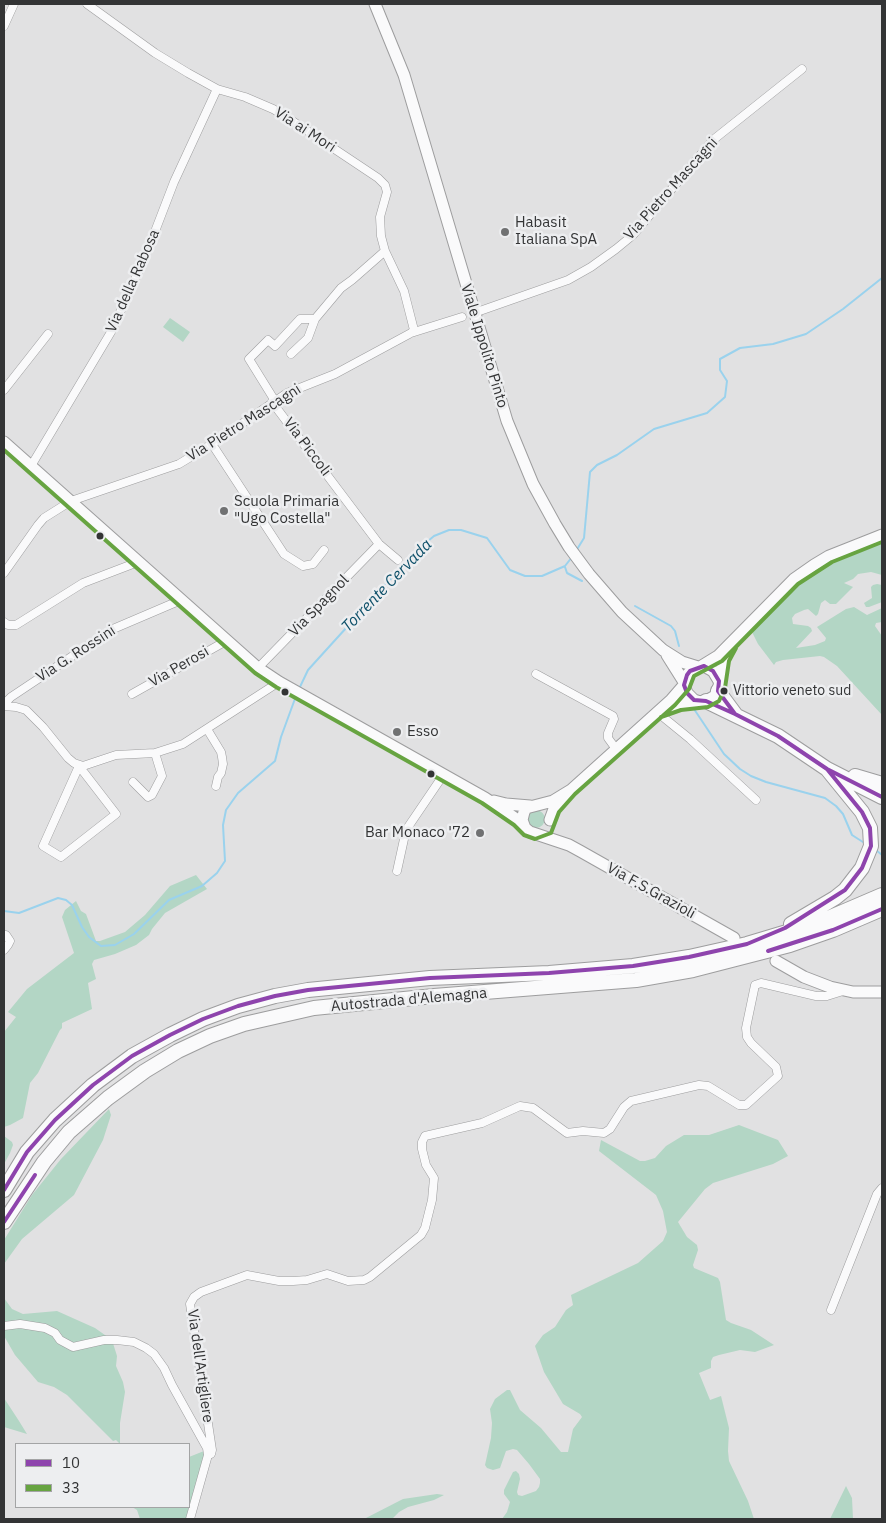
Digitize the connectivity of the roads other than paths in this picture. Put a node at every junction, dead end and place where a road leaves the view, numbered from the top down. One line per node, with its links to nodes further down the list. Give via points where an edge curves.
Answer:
1 (14, 4): 4 (street)
2 (88, 4): 6 (street, Via ai Mori, via 155,53)
3 (375, 4): 8 (main road, Viale Ippolito Pinto, via 404,75)
4 (4, 26)
5 (802, 69): 8 (street, Via Pietro Mascagni, via 713,140 633,235 616,249 568,280)
6 (217, 88): 7 (street, Via ai Mori, via 272,108 378,178 387,192 380,227); 18 (street, Via della Rabosa, via 111,332)
7 (384, 251): 10 (street, via 341,288); 12 (street, Via ai Mori, via 404,291 414,330)
8 (474, 313): 30 (main road, Viale Ippolito Pinto, via 514,443 543,505 569,547 622,612)
9 (462, 317): 12 (street, Via Pietro Mascagni)
10 (315, 319): 13 (street, via 308,338); 15 (street, Via Piccoli, via 300,319 275,346 268,340 249,359)
11 (48, 334): 14 (street)
12 (411, 334): 15 (street, Via Pietro Mascagni, via 335,374)
13 (291, 354)
14 (4, 390)
15 (273, 401): 17 (street, Via Pietro Mascagni); 21 (street, Via Piccoli)
16 (4, 442): 18 (main road, Via F.S.Grazioli)
17 (212, 444): 19 (street, Via Pietro Mascagni, via 173,466); 22 (street, via 284,554 303,566 313,564)
18 (32, 466): 19 (main road, Via F.S.Grazioli)
19 (71, 502): 24 (main road, Via F.S.Grazioli); 25 (street, Via Pietro Mascagni, via 44,518)
20 (882, 535): 29 (main road, via 846,549 794,579)
21 (379, 544): 23 (street, Via Piccoli); 32 (street, Via Spagnol)
22 (324, 550)
23 (398, 560)
24 (138, 562): 26 (main road, Via F.S.Grazioli); 27 (street, via 83,583 16,625)
25 (4, 573)
26 (181, 600): 28 (main road, Via F.S.Grazioli); 39 (street, Via G. Rossini, via 113,629 10,697)
27 (4, 622)
28 (226, 641): 32 (main road, Via F.S.Grazioli); 37 (street, Via Perosi)
29 (730, 645): 31 (main road); 36 (main road, via 723,659)
30 (663, 650): 31 (main road, Viale Ippolito Pinto, via 682,662); 35 (main road, Viale Ippolito Pinto)
31 (699, 667): 35 (main road, via 690,670); 36 (main road, via 714,671)
32 (258, 668): 34 (main road, Via F.S.Grazioli)
33 (536, 674): 43 (street, via 613,716 608,738)
34 (279, 682): 42 (street); 47 (main road, Via F.S.Grazioli)
35 (684, 683): 38 (main road, via 690,698); 40 (main road)
36 (718, 686): 38 (main road, via 715,696); 41 (highway)
37 (132, 694)
38 (703, 701): 40 (main road, via 673,705); 41 (highway)
39 (4, 705): 45 (street, via 26,710)
40 (655, 714): 43 (main road); 54 (street, via 690,739)
41 (735, 714): 46 (highway, via 778,736)
42 (207, 729): 44 (street, via 182,744); 50 (street, via 222,757)
43 (616, 749): 51 (main road)
44 (155, 753): 45 (street, via 120,754); 48 (street, via 162,776 152,795 148,797)
45 (79, 766): 45 (street, via 116,814 61,857 43,846)
46 (828, 769): 49 (highway); 52 (highway); 64 (highway, via 867,820 871,836 868,856 856,876 835,898 785,928)
47 (444, 774): 53 (main road, Via F.S.Grazioli); 59 (street, via 406,830)
48 (133, 782)
49 (882, 784)
50 (216, 786)
51 (571, 790): 55 (main road, via 553,801); 56 (main road, via 554,809)
52 (882, 797)
53 (485, 798): 55 (main road, Via F.S.Grazioli, via 506,804); 57 (main road, Via F.S.Grazioli)
54 (756, 800)
55 (534, 806): 56 (main road, via 545,808); 57 (main road, via 522,816)
56 (549, 822): 57 (main road, via 543,831); 58 (main road, Via F.S.Grazioli, via 555,834)
57 (530, 830): 58 (main road, Via F.S.Grazioli)
58 (569, 846): 63 (main road, Via F.S.Grazioli)
59 (397, 871)
60 (882, 895): 64 (highway, Autostrada d'Alemagna, via 826,919)
61 (882, 909): 71 (highway, Autostrada d'Alemagna, via 790,945 693,970 636,980 314,1008 235,1027 178,1051 108,1098 69,1132 44,1162)
62 (4, 935): 65 (street, via 10,941)
63 (734, 938)
64 (747, 944): 70 (highway, Autostrada d'Alemagna, via 632,966 430,978 308,990 238,1006 170,1035 132,1056 93,1085 55,1120 27,1152)
65 (4, 950)
66 (776, 961): 67 (main road, via 811,980)
67 (843, 991): 68 (main road); 74 (street, Via dell'Artigliere, via 830,996 816,996 761,983 755,985 747,1037 776,1067 778,1076 746,1104 740,1105 708,1086 700,1085 631,1101 604,1133 567,1133 533,1108 520,1106 467,1128 425,1136 422,1142 424,1158 434,1178 425,1228 421,1235 370,1277 348,1281 327,1274 307,1280 279,1281 247,1275 194,1296 190,1304 212,1450)
68 (882, 992)
69 (882, 1188): 72 (street)
70 (4, 1190)
71 (4, 1222)
72 (831, 1310)
73 (4, 1326): 74 (street, via 20,1324 45,1328 73,1347 117,1340 134,1342 146,1348 164,1368)
74 (208, 1455): 75 (street)
75 (190, 1519)

